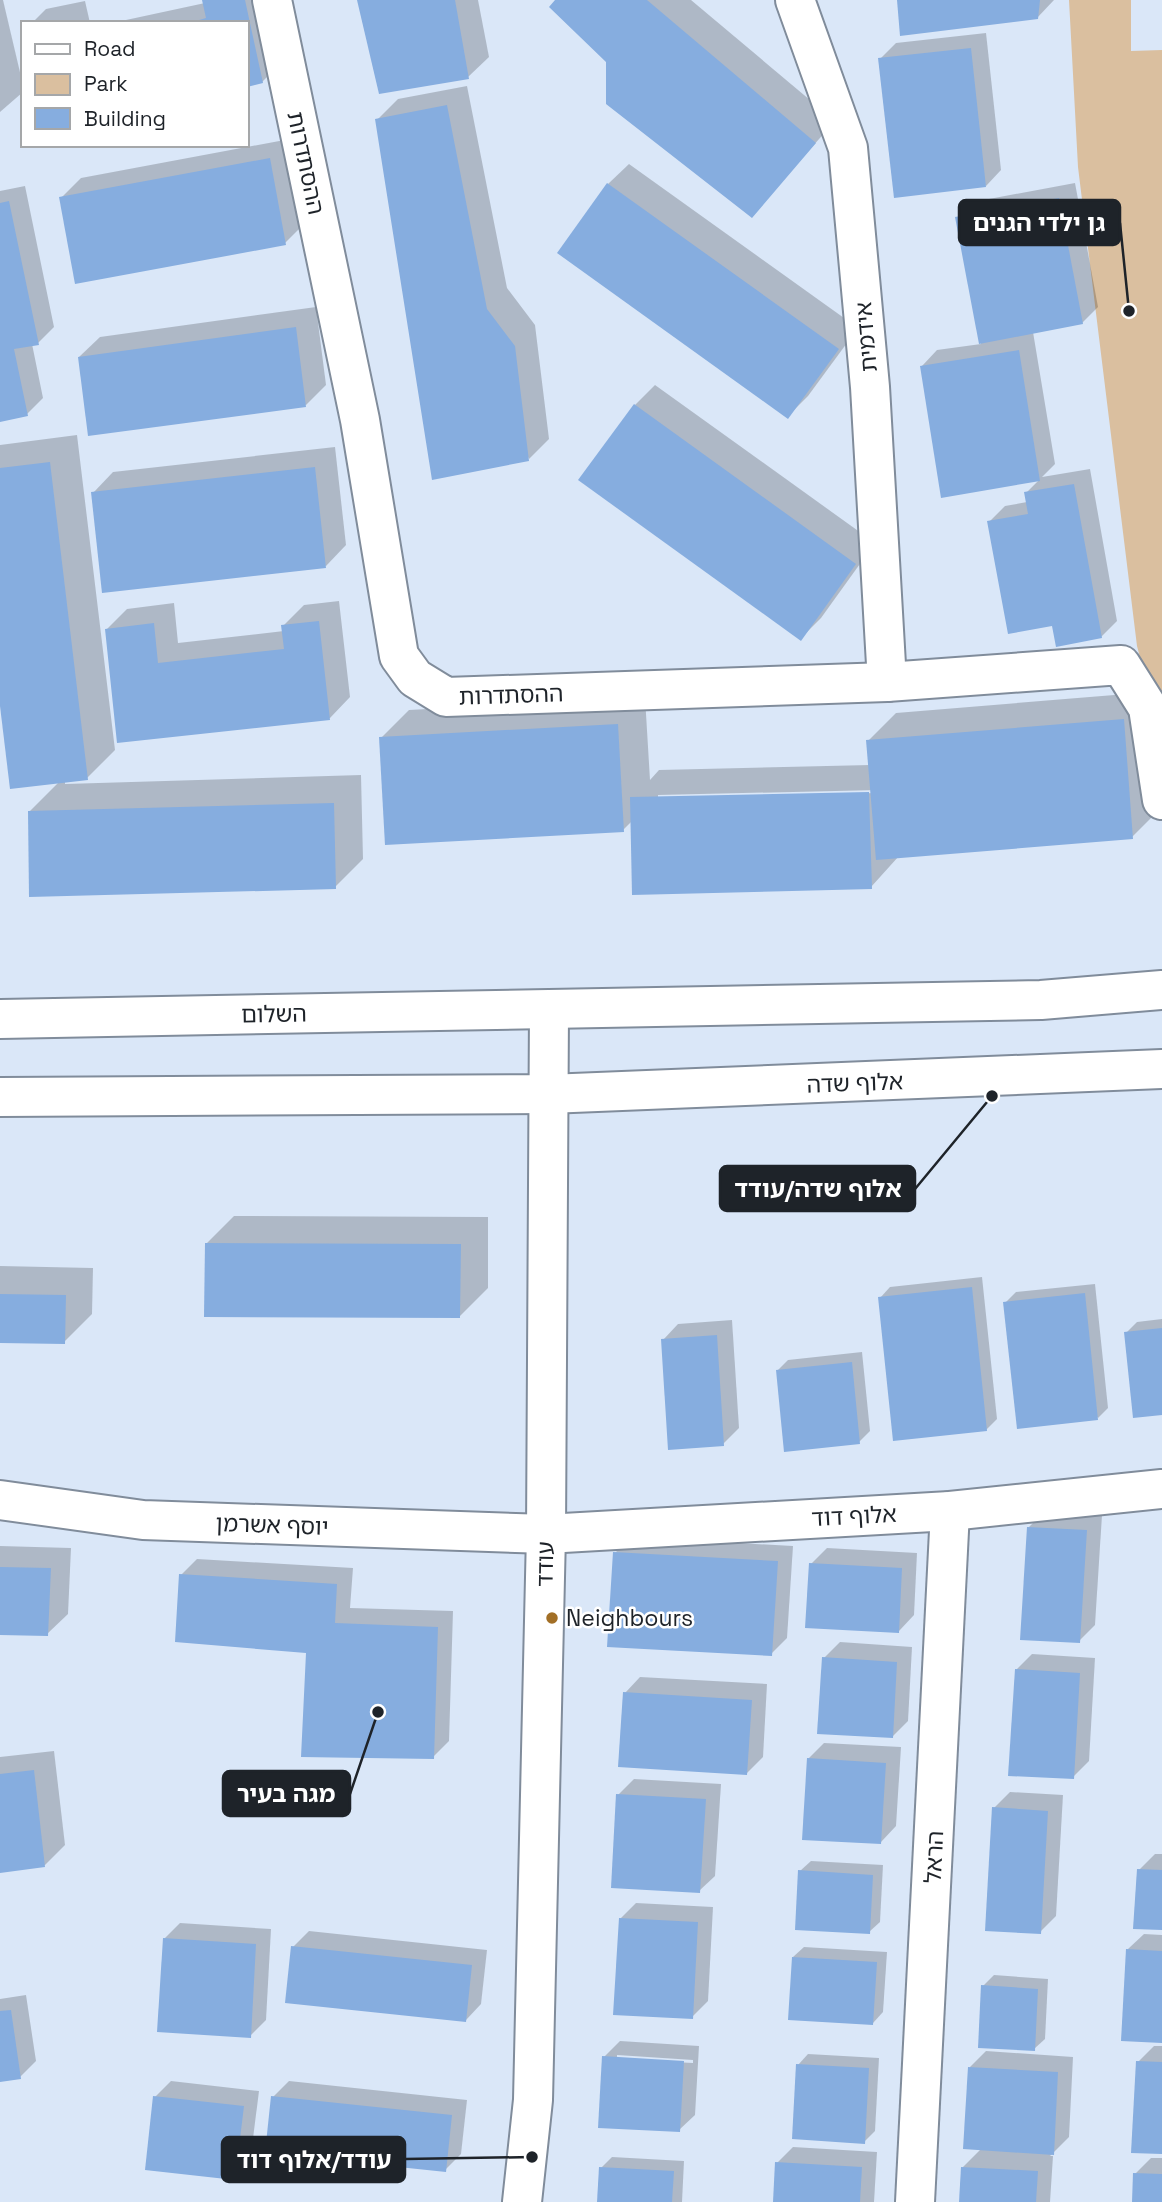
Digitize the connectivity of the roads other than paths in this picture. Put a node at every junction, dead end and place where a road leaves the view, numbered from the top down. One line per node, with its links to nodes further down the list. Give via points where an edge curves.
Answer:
1 (272, 0): 3 (street, ההסתדרות, via 360,420 399,656 415,678 446,697)
2 (795, 0): 3 (street, אידמית, via 848,148 870,387)
3 (887, 682): 4 (street, ההסתדרות, via 1121,665 1148,708)
4 (1162, 800)
5 (1162, 990): 6 (street, via 1041,1000)
6 (549, 1010): 7 (street, השלום); 9 (street, עודד)
7 (0, 1019)
8 (1162, 1069): 9 (street, אלוף שדה)
9 (548, 1094): 10 (street); 14 (street, עודד)
10 (0, 1097)
11 (1162, 1489): 13 (street, אלוף דוד)
12 (0, 1500): 14 (street, יוסף אשרמן, via 143,1520)
13 (950, 1511): 14 (street, אלוף דוד); 16 (street, הראל)
14 (545, 1534): 15 (street, עודד, via 533,2099)
15 (522, 2202)
16 (915, 2202)

